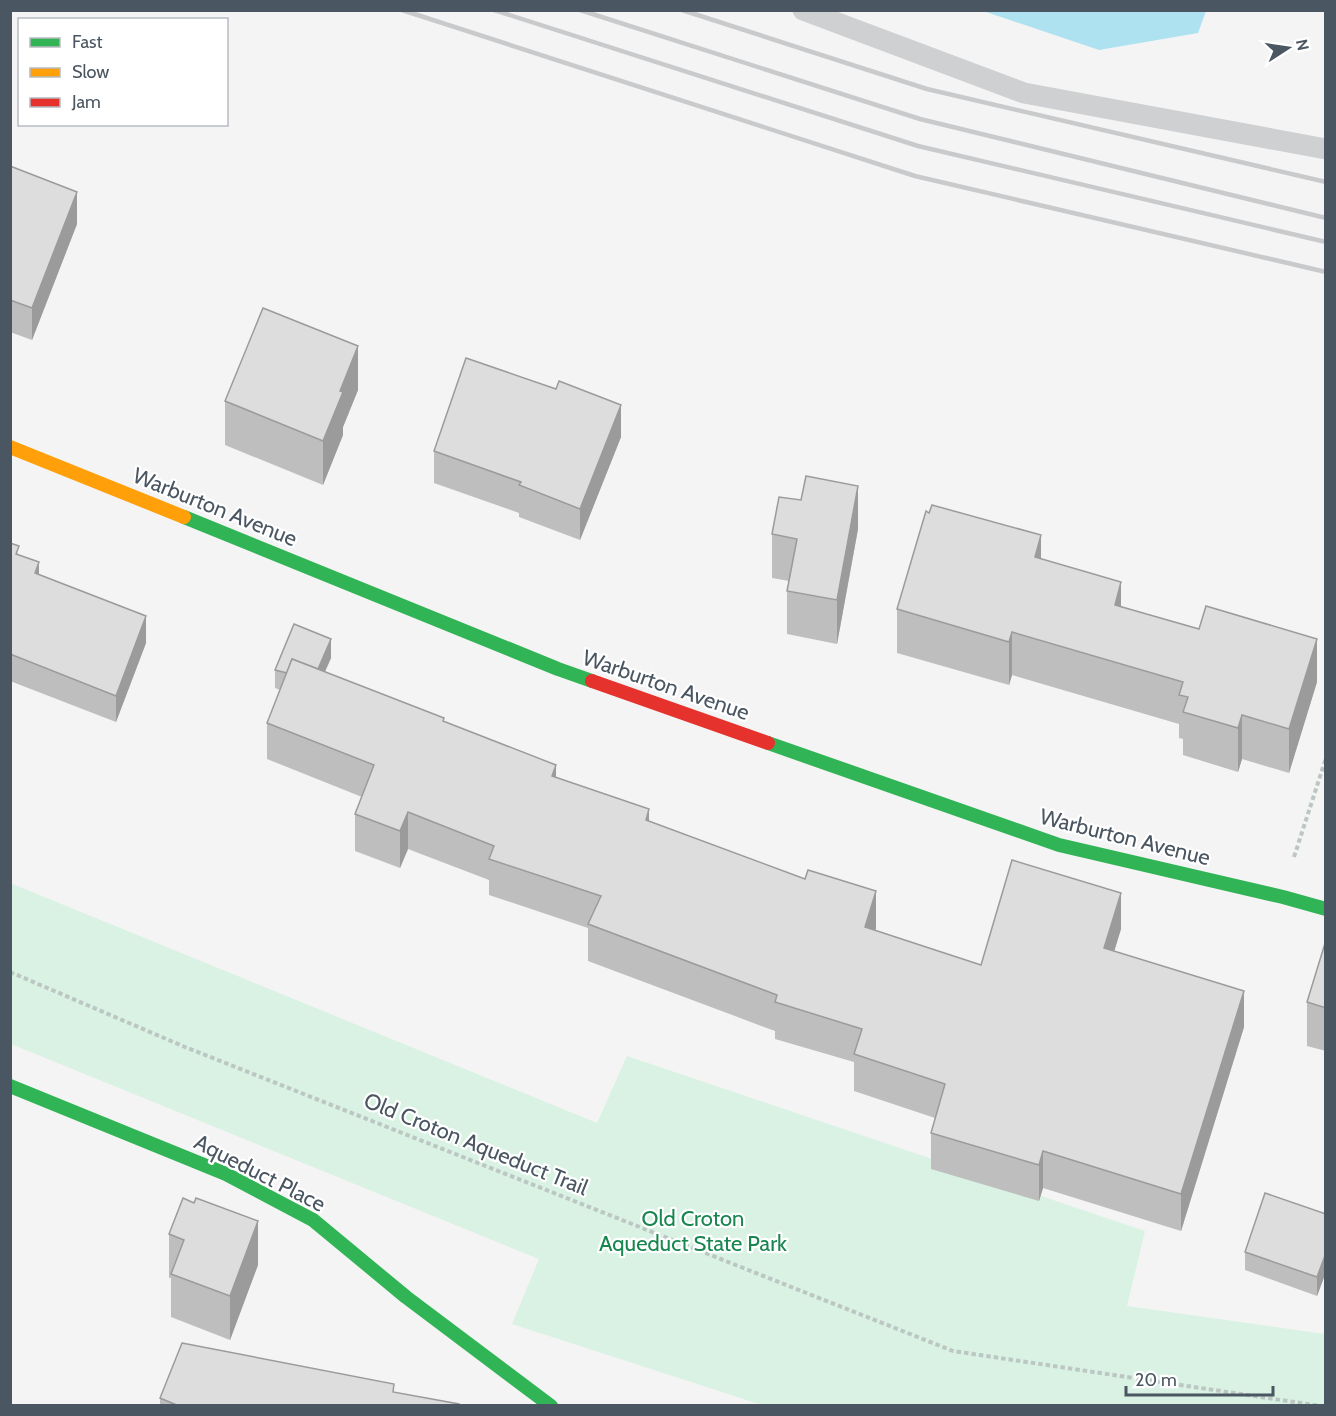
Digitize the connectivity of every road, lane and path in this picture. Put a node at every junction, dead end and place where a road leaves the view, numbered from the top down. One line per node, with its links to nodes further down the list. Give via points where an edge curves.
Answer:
1 (803, 10): 2 (lane, via 1024,93)
2 (1326, 149)
3 (10, 447): 5 (street, Warburton Avenue, via 580,677 1059,845)
4 (1326, 758): 5 (path)
5 (1283, 897): 6 (street, Warburton Avenue)
6 (1326, 909)
7 (10, 972): 10 (path, Old Croton Aqueduct Trail, via 185,1047 953,1351)
8 (10, 1086): 9 (street, Aqueduct Place, via 226,1174 313,1220 406,1297)
9 (551, 1406)
10 (1321, 1406)

